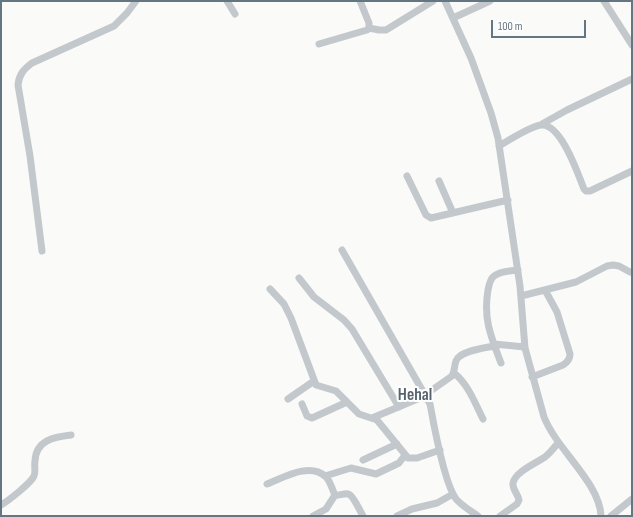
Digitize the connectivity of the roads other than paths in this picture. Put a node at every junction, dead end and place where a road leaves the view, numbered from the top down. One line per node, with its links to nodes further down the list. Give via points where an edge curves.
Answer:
1 (136, 1): 22 (street, via 114,26 32,63 18,76)
2 (227, 1): 8 (street)
3 (360, 1): 10 (street, via 369,23)
4 (433, 1): 10 (street, via 386,30)
5 (445, 1): 9 (street)
6 (490, 1): 9 (street)
7 (604, 1): 12 (street)
8 (235, 14)
9 (453, 18): 15 (street, via 491,113)
10 (368, 28): 11 (street)
11 (319, 44)
12 (632, 45)
13 (632, 79): 14 (street)
14 (542, 124): 15 (street); 16 (street, via 552,129 562,141 586,191)
15 (499, 146): 19 (street)
16 (632, 171)
17 (407, 176): 20 (street, via 428,217)
18 (439, 181): 20 (street)
19 (508, 200): 20 (street); 23 (street)
20 (453, 213)
21 (342, 250): 35 (street)
22 (42, 251)
23 (518, 270): 28 (street); 29 (street, via 499,273 491,278 489,284 486,319)
24 (630, 272): 27 (street, via 619,266 607,266 576,282)
25 (299, 278): 39 (street, via 314,297 352,329)
26 (270, 289): 34 (street, via 284,304 291,318)
27 (545, 290): 28 (street); 33 (street, via 558,316 570,358 563,365)
28 (521, 296): 30 (street)
29 (494, 345): 30 (street); 31 (street); 32 (street, via 461,354 456,360)
30 (525, 347): 33 (street)
31 (501, 363)
32 (454, 373): 35 (street, via 448,380); 41 (street, via 462,380)
33 (532, 377): 43 (street, via 547,426)
34 (314, 381): 36 (street); 37 (street, via 316,385 336,392)
35 (423, 396): 39 (street); 45 (street, via 430,404)
36 (288, 399)
37 (347, 402): 38 (street, via 312,418 307,416); 40 (street, via 359,414)
38 (302, 404)
39 (399, 407): 40 (street)
40 (372, 418): 44 (street)
41 (483, 419)
42 (71, 435): 53 (street, via 54,437 40,445 35,459 34,477)
43 (558, 443): 58 (street, via 543,458 514,478 513,488 519,500); 59 (street, via 591,486 598,498)
44 (397, 444): 46 (street); 47 (street)
45 (440, 450): 46 (street, via 413,458); 50 (street)
46 (405, 455): 48 (street, via 395,466 376,474 351,468)
47 (363, 460)
48 (325, 476): 49 (street, via 314,470 302,471); 51 (street)
49 (267, 484)
50 (453, 494): 56 (street, via 437,503 412,509); 57 (street)
51 (335, 495): 54 (street, via 326,509); 55 (street, via 351,496)
52 (632, 499): 60 (street)
53 (1, 505)
54 (314, 516)
55 (363, 516)
56 (397, 516)
57 (476, 516)
58 (500, 516)
59 (601, 516)
60 (611, 516)

